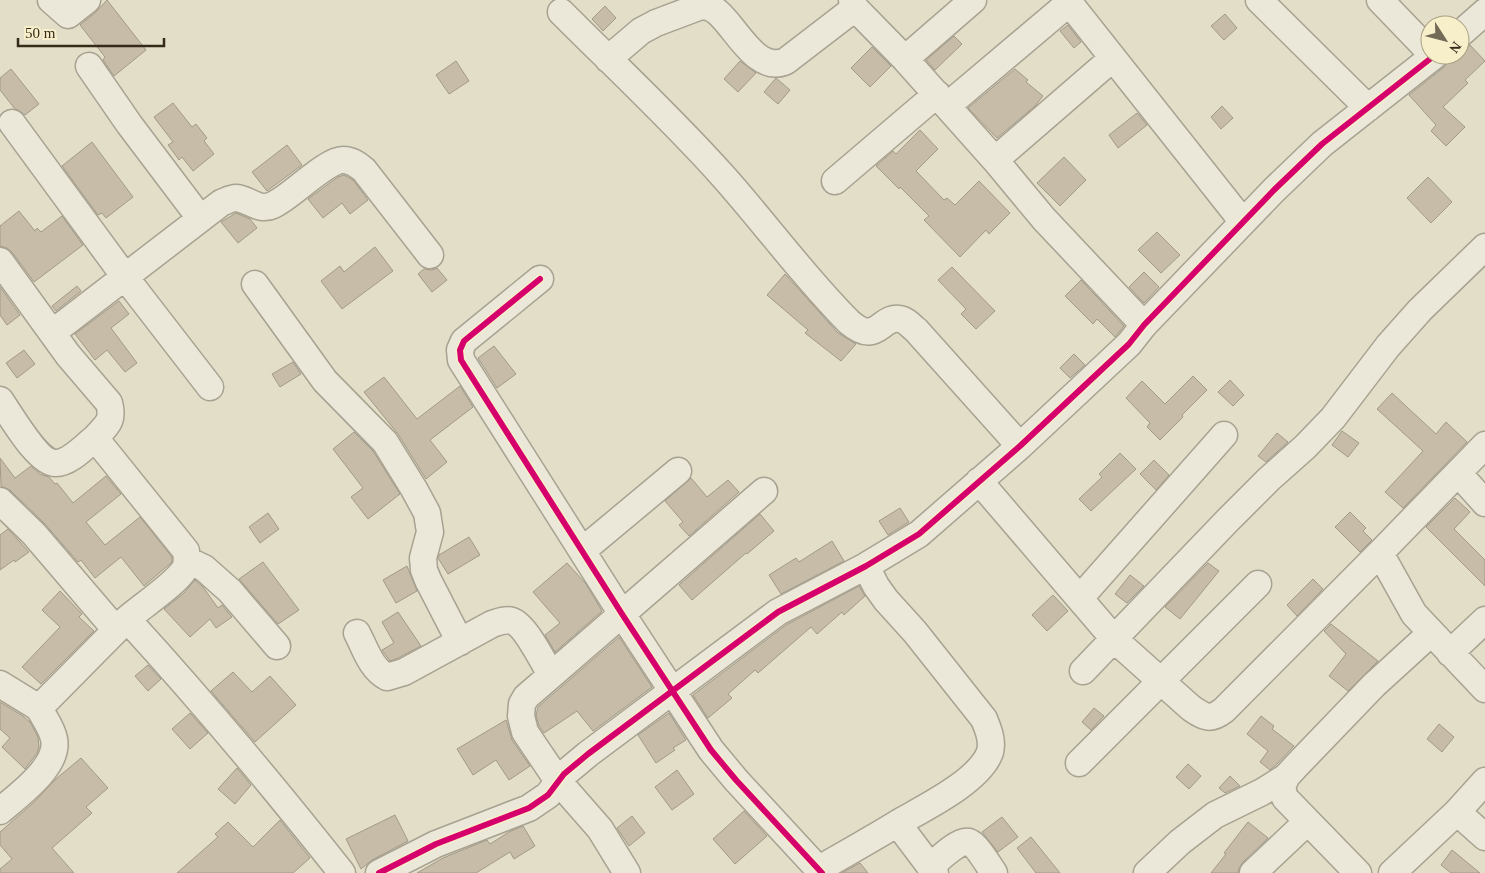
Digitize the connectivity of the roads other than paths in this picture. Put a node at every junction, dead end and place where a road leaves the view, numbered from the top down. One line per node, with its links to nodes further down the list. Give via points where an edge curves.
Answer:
1 (51, 0): 2 (street, via 68,15)
2 (87, 0)
3 (973, 0): 14 (street)
4 (1259, 0): 18 (street)
5 (1380, 0): 11 (street)
6 (1068, 1): 12 (street); 17 (street)
7 (853, 4): 13 (street, via 778,65 756,55 717,12 701,6 640,31); 14 (street)
8 (561, 12): 13 (street)
9 (1485, 12): 10 (street)
10 (1470, 25)
11 (1420, 42)
12 (1113, 58): 20 (street); 23 (street)
13 (608, 59): 37 (street, via 724,176 849,322 857,329 870,332 897,319 905,321)
14 (905, 59): 17 (street)
15 (1421, 65): 18 (street)
16 (89, 66): 22 (street)
17 (942, 100): 20 (street); 21 (street)
18 (1368, 108): 23 (street, via 1322,144)
19 (12, 124): 27 (street)
20 (996, 160): 30 (street, via 1044,219)
21 (835, 181)
22 (200, 218): 25 (street, via 231,199 237,198 264,208 271,206 326,167 342,160 353,162 364,170); 27 (street)
23 (1243, 222): 30 (street)
24 (1485, 247): 55 (street, via 1388,346 1333,418 1227,521)
25 (430, 254)
26 (0, 261): 31 (street)
27 (125, 277): 31 (street); 32 (street)
28 (540, 279): 44 (street, via 464,341 460,350 461,360)
29 (255, 284): 56 (street, via 325,381 384,442 414,488 427,513 430,532 423,558 424,570)
30 (1144, 325): 37 (street, via 1129,344)
31 (52, 333): 35 (street, via 109,403 110,423)
32 (210, 387)
33 (0, 400): 35 (street, via 38,453 49,462 57,464 66,460)
34 (1224, 435): 49 (street)
35 (96, 438): 46 (street, via 186,551)
36 (1485, 445): 39 (street)
37 (1020, 446): 40 (street)
38 (678, 471): 44 (street)
39 (1458, 473): 43 (street); 45 (street)
40 (979, 481): 47 (street, via 918,534); 49 (street)
41 (764, 491): 50 (street)
42 (0, 501): 52 (street)
43 (1485, 504)
44 (582, 550): 50 (street)
45 (1380, 553): 54 (street, via 1414,614); 61 (street, via 1216,716 1204,717)
46 (187, 560): 52 (street, via 178,577); 57 (street, via 204,568 230,591)
47 (866, 566): 63 (street, via 778,612); 73 (street, via 886,600 984,719 991,743 985,761 958,788)
48 (1258, 584): 61 (street)
49 (1080, 598): 55 (street)
50 (622, 614): 60 (street); 63 (street)
51 (1485, 620): 58 (street)
52 (121, 625): 65 (street); 77 (street, via 187,685)
53 (356, 633): 56 (street, via 374,666 387,677 396,676)
54 (1430, 633): 58 (street); 67 (street)
55 (1115, 640): 59 (street); 61 (street)
56 (460, 642): 60 (street, via 492,624 512,621 524,632)
57 (277, 646)
58 (1450, 653): 64 (street)
59 (1083, 671)
60 (551, 675): 68 (street, via 526,697 521,716 525,732)
61 (1160, 682): 66 (street)
62 (0, 684): 65 (street)
63 (673, 690): 68 (street, via 588,754); 76 (street, via 724,766)
64 (1485, 690)
65 (38, 708): 70 (street, via 55,741 53,754 42,774)
66 (1079, 763)
67 (1286, 777): 72 (street, via 1282,788 1285,798); 81 (street, via 1215,815)
68 (558, 781): 78 (street, via 548,795 529,808 436,844); 79 (street, via 600,830)
69 (1485, 781): 71 (street)
70 (0, 811)
71 (1457, 812): 74 (street); 84 (street)
72 (1307, 822): 82 (street); 83 (street)
73 (898, 824): 75 (street); 76 (street)
74 (1485, 837)
75 (932, 870): 80 (street, via 950,850 970,842)
76 (821, 871)
77 (342, 873)
78 (379, 873)
79 (627, 873)
80 (994, 873)
81 (1147, 873)
82 (1253, 873)
83 (1358, 873)
84 (1392, 873)

